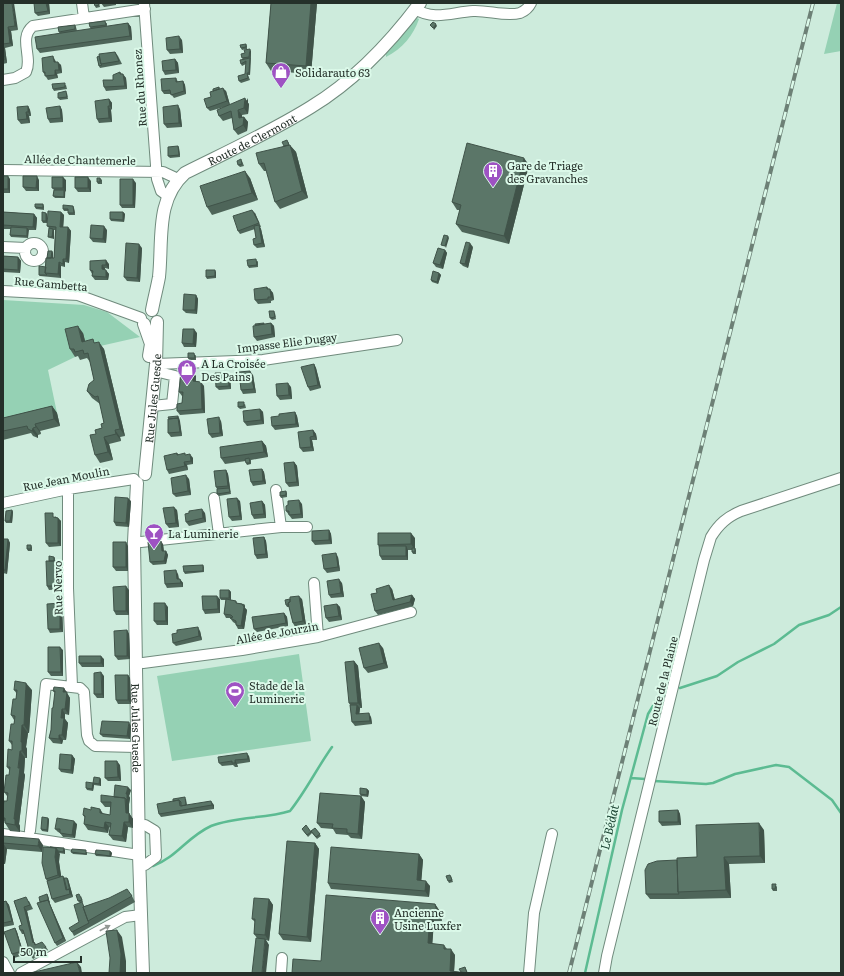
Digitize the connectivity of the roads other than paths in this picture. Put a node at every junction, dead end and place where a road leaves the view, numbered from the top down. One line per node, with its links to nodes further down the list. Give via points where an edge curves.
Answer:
1 (82, 3): 5 (street)
2 (531, 3): 4 (street, via 525,10 511,14 474,11 434,15 426,14)
3 (144, 6): 5 (street); 8 (street, Rue du Rhonez)
4 (418, 6): 9 (main road, Route de Clermont, via 369,61 322,99)
5 (84, 18): 6 (street, via 33,26 29,29 25,39 29,62 26,72 15,78)
6 (3, 80)
7 (3, 170): 8 (street, Allée de Chantemerle)
8 (157, 172): 9 (street, Allée de Chantemerle, via 170,174); 10 (street, Rue du Rhonez, via 159,187)
9 (178, 179): 10 (main road, Route de Clermont)
10 (168, 196): 14 (main road, Route de Clermont, via 162,212 158,277)
11 (3, 247): 12 (street)
12 (26, 248)
13 (3, 291): 15 (street, Rue Gambetta, via 78,295)
14 (152, 310): 15 (main road, via 144,311); 16 (main road, via 157,315)
15 (143, 321): 16 (main road, via 149,326); 20 (main road, Rue Jules Guesde, via 151,344)
16 (157, 322): 18 (main road, Rue Jules Guesde)
17 (397, 340): 18 (street, Impasse Elie Dugay, via 263,360)
18 (156, 368): 19 (main road, Rue Jules Guesde); 19 (street, via 175,376 172,404)
19 (152, 406): 20 (main road, Rue Jules Guesde)
20 (140, 478): 22 (street, Rue Jean Moulin); 29 (main road, Rue Jules Guesde); 35 (main road, Rue Jules Guesde, via 134,542)
21 (841, 478): 49 (street, Route de la Plaine, via 741,510 718,525 711,537 657,748)
22 (68, 489): 25 (street, Rue Jean Moulin); 34 (street, Rue Nervo, via 68,588)
23 (276, 490): 26 (street)
24 (214, 498): 28 (street)
25 (3, 504)
26 (281, 527): 27 (street); 28 (street)
27 (307, 527)
28 (218, 534): 29 (street)
29 (141, 542): 33 (main road, Rue Jules Guesde)
30 (314, 583): 32 (street)
31 (411, 612): 32 (street, Allée de Jourzin)
32 (318, 637): 33 (street, Allée de Jourzin)
33 (143, 663): 39 (main road, Rue Jules Guesde)
34 (72, 686): 35 (street, via 84,692 89,741 95,746); 36 (street, via 46,684)
35 (136, 747): 39 (main road, Rue Jules Guesde)
36 (30, 831)
37 (3, 834): 39 (street)
38 (552, 834): 48 (street, via 534,913)
39 (142, 860): 40 (main road, Rue Jules Guesde); 46 (main road, Rue Jules Guesde)
40 (141, 915): 44 (street, one-way to 40, via 125,917); 45 (main road, Rue Jules Guesde)
41 (282, 958): 47 (street)
42 (3, 962): 43 (street)
43 (9, 973)
44 (21, 973)
45 (143, 973)
46 (150, 973)
47 (281, 973)
48 (529, 973)
49 (604, 973)

